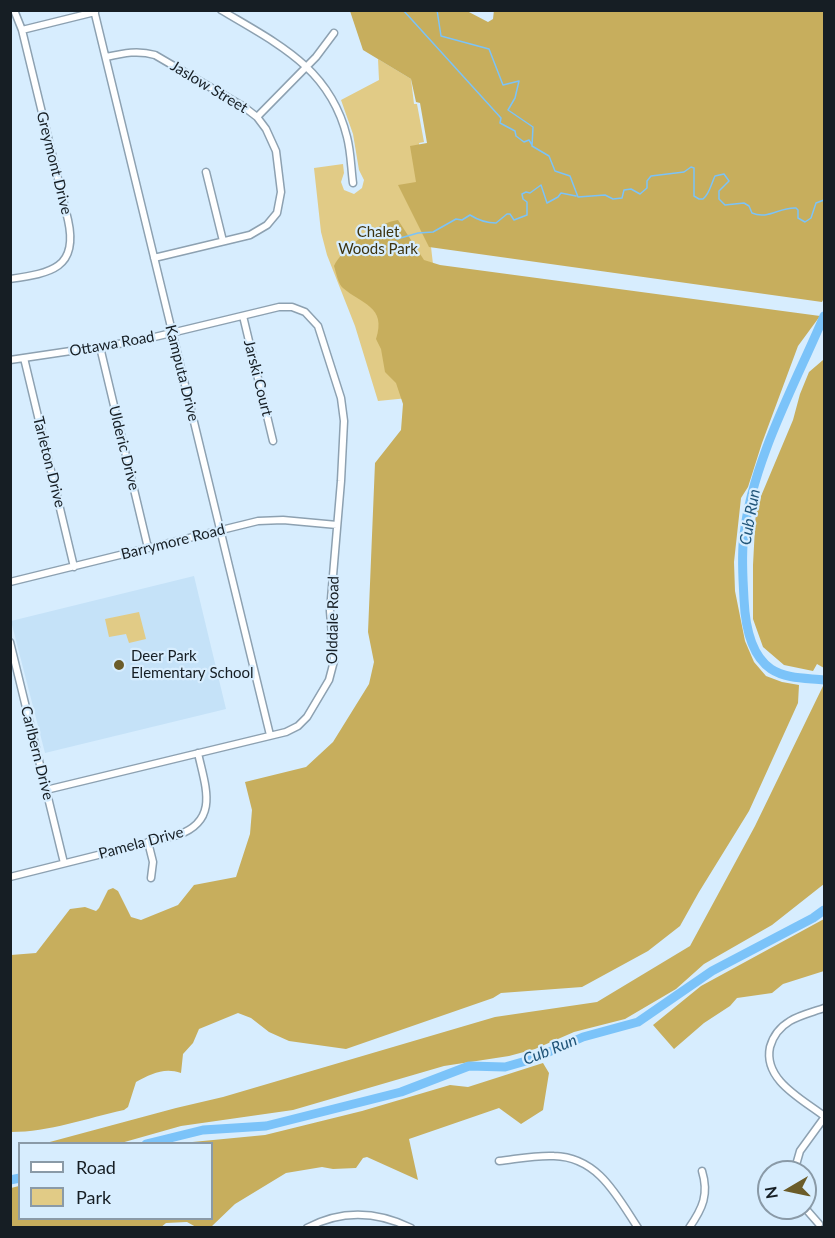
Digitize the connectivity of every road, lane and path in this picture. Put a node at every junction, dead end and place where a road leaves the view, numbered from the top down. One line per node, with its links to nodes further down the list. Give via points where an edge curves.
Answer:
1 (14, 10): 4 (street, Greymont Drive)
2 (222, 10): 7 (street)
3 (94, 11): 4 (street); 6 (street, Kamputa Drive)
4 (22, 30): 13 (street, Greymont Drive, via 71,240 66,257 53,270)
5 (334, 33): 7 (street)
6 (106, 57): 8 (street, Jaslow Street, via 135,51 155,56); 12 (street, Kamputa Drive)
7 (307, 66): 8 (street); 10 (street, via 323,84 341,118)
8 (257, 117): 11 (street, Jaslow Street, via 276,151 280,205 261,230)
9 (206, 172): 11 (street)
10 (353, 183)
11 (223, 241): 12 (street, Jaslow Street)
12 (154, 258): 16 (street, Kamputa Drive)
13 (10, 279)
14 (243, 316): 15 (street, Ottawa Road, via 292,307); 16 (street, Ottawa Road); 20 (street, Jarski Court)
15 (315, 321): 21 (street, Olddale Road, via 344,411)
16 (173, 333): 17 (street, Ottawa Road); 22 (street, Kamputa Drive)
17 (100, 347): 18 (street, Ottawa Road); 23 (street, Ulderic Drive)
18 (24, 358): 19 (street, Ottawa Road); 24 (street, Tarleton Drive)
19 (10, 360)
20 (273, 441)
21 (337, 525): 22 (street, Barrymore Road, via 273,519); 27 (street, Olddale Road, via 330,611 335,650 332,673 303,721 290,730)
22 (221, 531): 23 (street, Barrymore Road); 27 (street, Kamputa Drive)
23 (148, 548): 24 (street, Barrymore Road)
24 (74, 567): 25 (street, Barrymore Road)
25 (10, 582)
26 (10, 642): 29 (street, Carlbern Drive)
27 (270, 735): 28 (street, Olddale Road)
28 (198, 753): 29 (street, Olddale Road); 30 (street, Pamela Drive, via 208,796 204,815 186,832)
29 (46, 790): 31 (street, Carlbern Drive)
30 (148, 842): 31 (street, Pamela Drive); 33 (street, via 153,862)
31 (64, 863): 32 (street, Pamela Drive)
32 (10, 877)
33 (151, 878)
34 (825, 1008): 35 (street, via 780,1028 771,1043 770,1057 778,1079)
35 (825, 1117): 36 (street)
36 (797, 1160)
37 (499, 1161): 43 (street, via 555,1155 585,1164 604,1178)
38 (702, 1171): 44 (street, via 706,1191)
39 (816, 1220): 40 (street)
40 (819, 1224)
41 (307, 1227): 42 (street, via 334,1217 362,1214)
42 (411, 1227)
43 (638, 1227)
44 (689, 1227)

